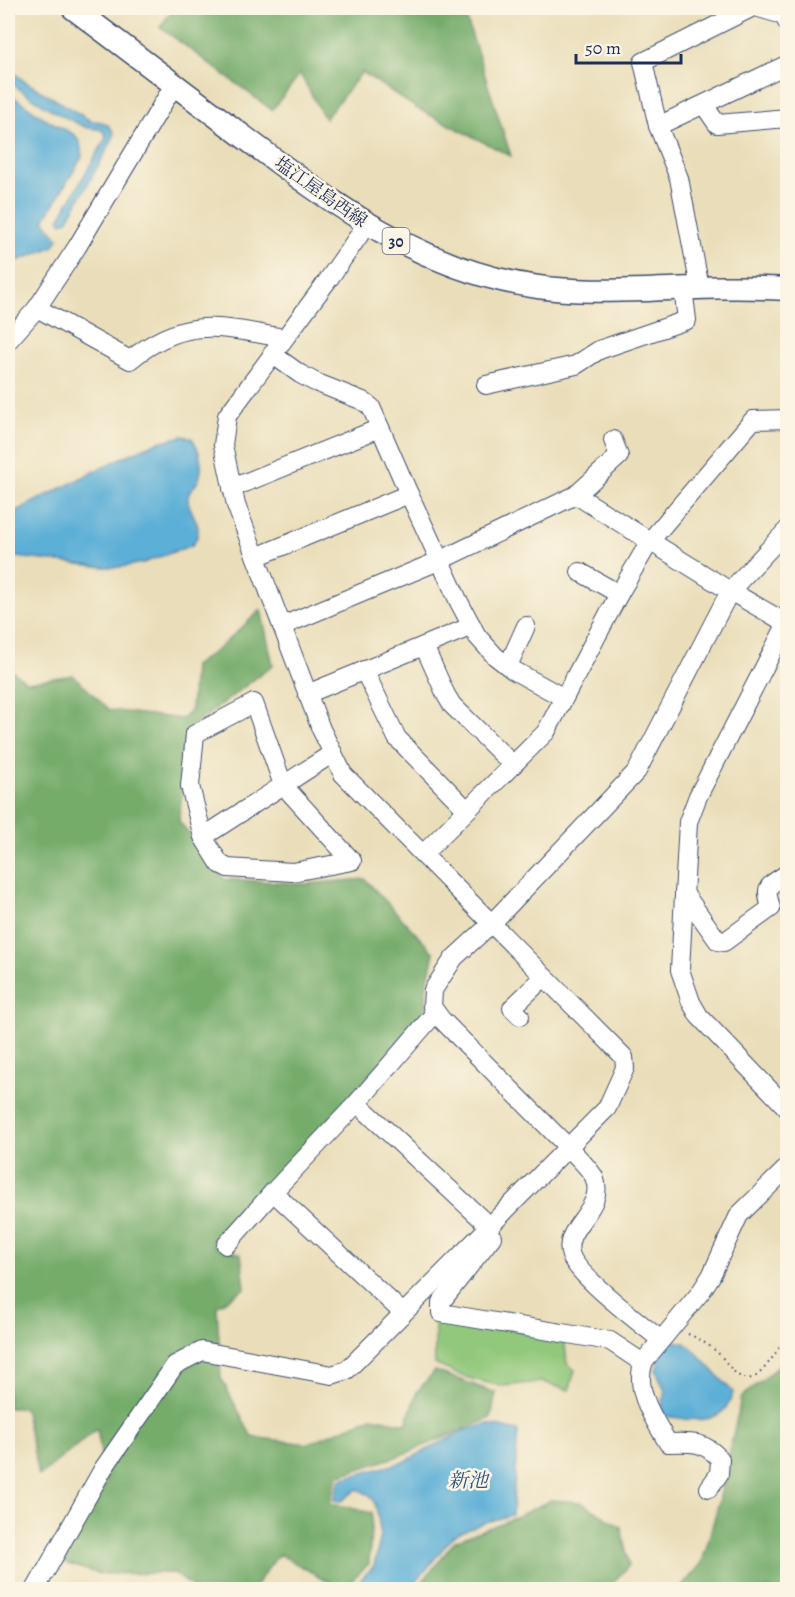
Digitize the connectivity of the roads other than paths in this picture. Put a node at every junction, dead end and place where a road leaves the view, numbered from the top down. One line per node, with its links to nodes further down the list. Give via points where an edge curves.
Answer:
1 (73, 8): 6 (main road, 塩江屋島西線 / 30)
2 (751, 8): 9 (street, via 643,62)
3 (759, 8): 4 (street, via 783,15)
4 (788, 24)
5 (788, 64): 7 (street)
6 (174, 85): 10 (main road, 塩江屋島西線 / 30); 13 (street)
7 (704, 105): 8 (street, via 717,124); 9 (street)
8 (788, 118)
9 (658, 126): 11 (street, via 679,178)
10 (366, 224): 11 (main road, 塩江屋島西線 / 30, via 453,267 502,281 575,291); 14 (street)
11 (692, 288): 12 (main road, 塩江屋島西線 / 30); 17 (street, via 687,320 599,350 576,364)
12 (788, 289)
13 (37, 308): 14 (street, via 130,360 162,338 205,326); 15 (street)
14 (284, 338): 16 (street)
15 (8, 341)
16 (273, 354): 19 (street, via 315,382 363,401); 21 (street, via 227,416 223,445)
17 (486, 385)
18 (788, 419): 25 (street, via 753,420)
19 (380, 428): 21 (street); 22 (street)
20 (613, 440): 23 (street, via 619,456)
21 (232, 488): 26 (street)
22 (409, 494): 26 (street); 27 (street)
23 (576, 495): 25 (street); 27 (street)
24 (788, 528): 29 (street)
25 (650, 541): 29 (street); 30 (street)
26 (256, 557): 32 (street)
27 (441, 560): 32 (street); 33 (street)
28 (580, 572): 30 (street)
29 (730, 591): 31 (street); 48 (street, via 637,771)
30 (619, 594): 39 (street)
31 (787, 625): 47 (street, via 691,813)
32 (282, 626): 38 (street)
33 (472, 626): 35 (street); 36 (street)
34 (526, 626): 36 (street)
35 (424, 646): 37 (street); 41 (street, via 452,705)
36 (508, 666): 39 (street)
37 (364, 670): 38 (street); 43 (street, via 396,738)
38 (307, 694): 40 (street)
39 (564, 699): 41 (street, via 546,732)
40 (333, 753): 42 (street); 45 (street, via 343,774)
41 (513, 765): 43 (street)
42 (283, 785): 44 (street); 44 (street, via 254,703 195,734 190,786); 44 (street, via 352,861 293,872 228,868 220,864)
43 (467, 810): 45 (street)
44 (202, 837)
45 (423, 854): 48 (street)
46 (788, 873): 47 (street, via 766,892 771,908 724,942 718,940)
47 (684, 892): 53 (street, via 680,970 691,1002 699,1016)
48 (492, 923): 49 (street); 50 (street, via 454,958 433,990 432,1007)
49 (544, 976): 51 (street, via 512,1008); 54 (street, via 624,1057 625,1068 607,1108)
50 (436, 1012): 52 (street); 54 (street)
51 (520, 1016)
52 (357, 1103): 57 (street); 58 (street)
53 (788, 1109)
54 (568, 1147): 56 (street); 61 (street, via 594,1177 596,1197 570,1237 570,1255 596,1285)
55 (788, 1167): 61 (street, via 739,1215 711,1276)
56 (545, 1169): 58 (street); 62 (street, via 441,1302 441,1313 610,1341)
57 (273, 1192): 59 (street); 60 (street)
58 (489, 1226): 60 (street)
59 (226, 1245)
60 (403, 1313): 64 (street, via 342,1373 332,1375 202,1351 176,1365 104,1469)
61 (664, 1336): 62 (street)
62 (643, 1363): 63 (street, via 639,1373 642,1393 668,1443 691,1442 710,1448 720,1459 719,1474)
63 (709, 1488)
64 (35, 1590)

